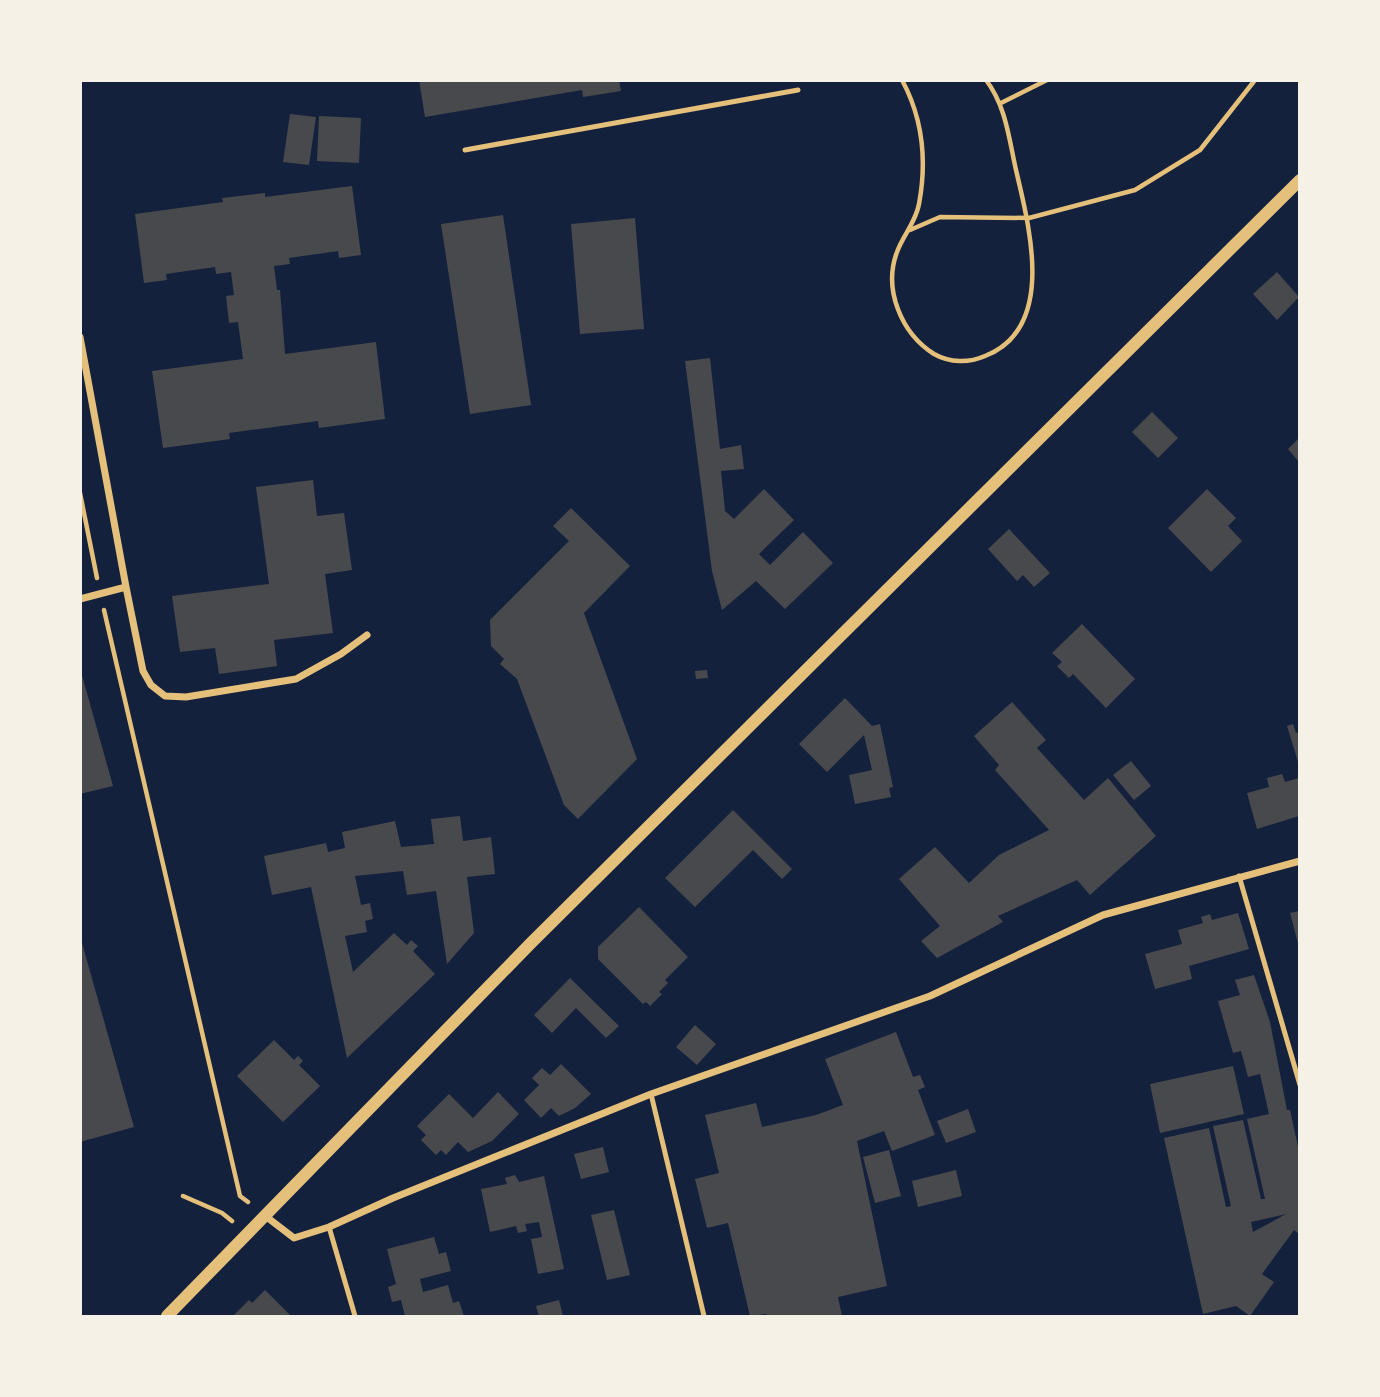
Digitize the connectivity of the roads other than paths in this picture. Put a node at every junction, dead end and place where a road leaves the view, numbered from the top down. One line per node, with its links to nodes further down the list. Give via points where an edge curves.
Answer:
1 (799, 90): 2 (lane)
2 (466, 150)
3 (1300, 180): 12 (street, via 521,952)
4 (80, 337): 5 (street)
5 (126, 587): 6 (street); 7 (street, via 143,671 165,696 296,679)
6 (80, 599)
7 (366, 635)
8 (1300, 861): 9 (street)
9 (1239, 876): 10 (lane); 11 (street, via 1103,915 930,996)
10 (1300, 1085)
11 (652, 1094): 13 (street); 16 (lane)
12 (264, 1215): 13 (street, via 294,1238); 14 (street)
13 (330, 1227): 15 (lane)
14 (167, 1317)
15 (355, 1317)
16 (704, 1317)

